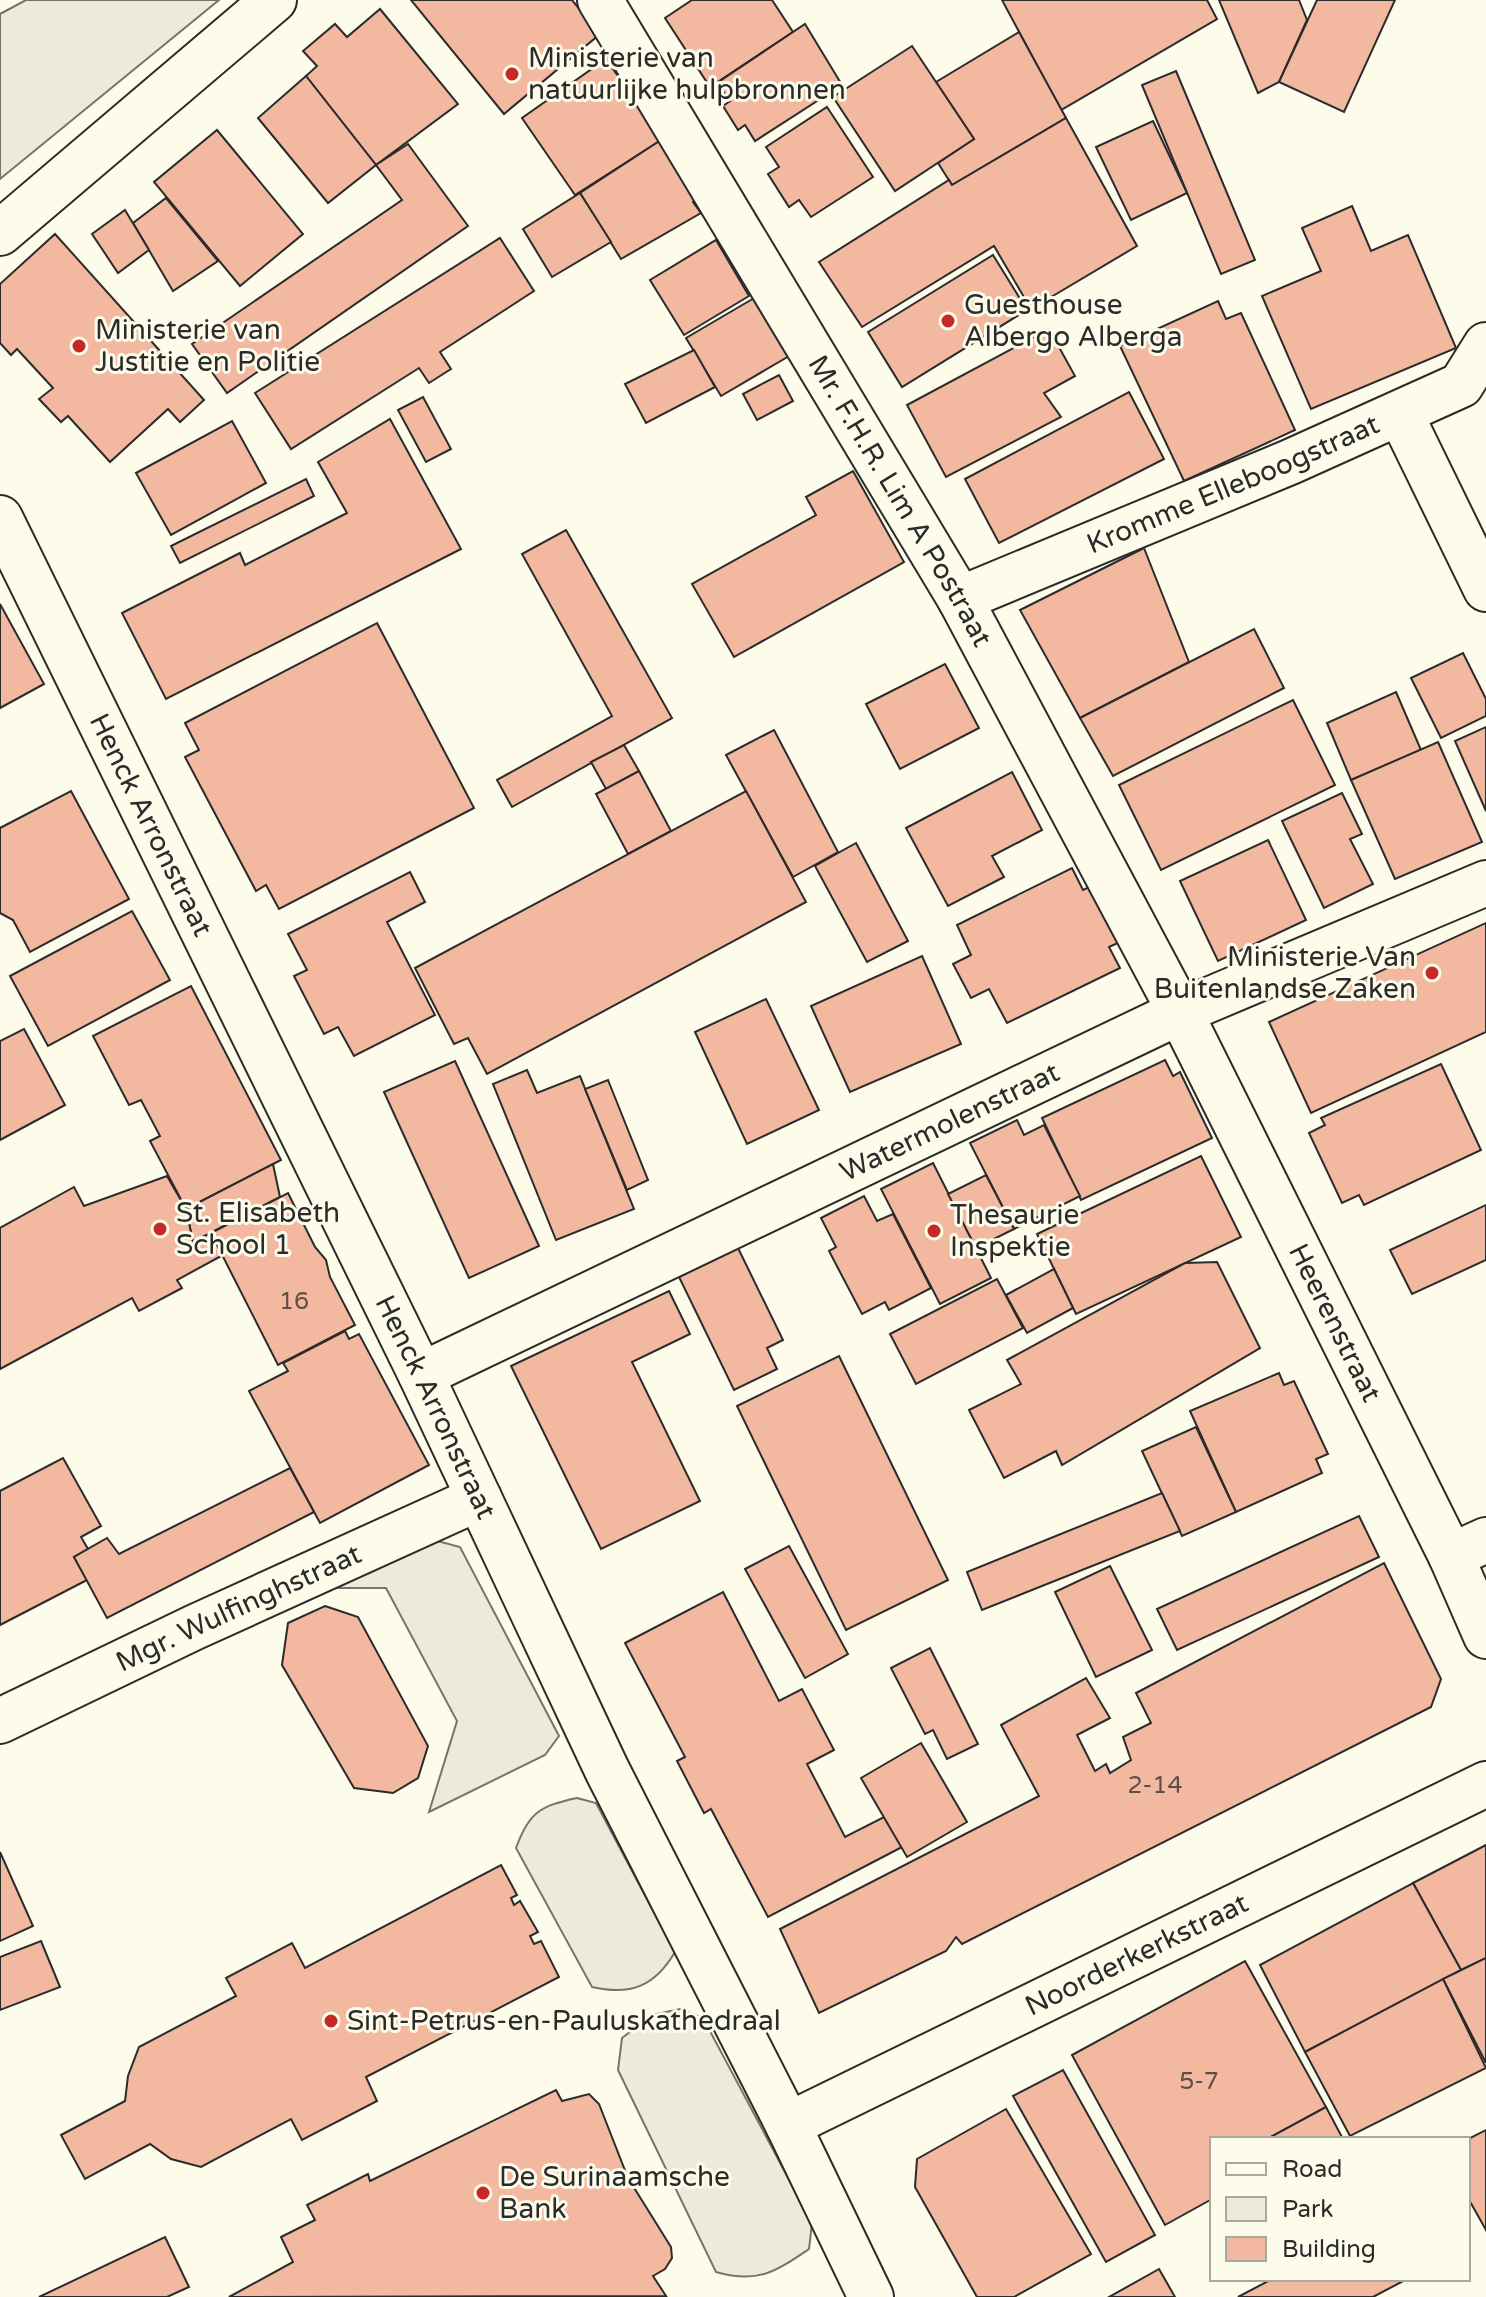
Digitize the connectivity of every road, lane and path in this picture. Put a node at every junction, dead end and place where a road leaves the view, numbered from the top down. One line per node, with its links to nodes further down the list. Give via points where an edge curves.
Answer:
1 (274, 0): 3 (street)
2 (600, 0): 8 (street, Mr. F.H.R. Lim A Postraat)
3 (0, 233)
4 (1486, 345): 5 (street, Kromme Elleboogstraat, via 1461,385)
5 (1400, 413): 7 (street); 8 (street, Kromme Elleboogstraat)
6 (0, 518): 11 (street, Henck Arronstraat)
7 (1486, 589)
8 (960, 599): 10 (street, Mr. F.H.R. Lim A Postraat)
9 (1486, 883): 10 (street, Watermolenstraat)
10 (1180, 1012): 11 (street, Watermolenstraat); 13 (street, Heerenstraat)
11 (421, 1375): 12 (street, Henck Arronstraat)
12 (479, 1498): 15 (street, Mgr. Wulfinghstraat); 17 (street, Henck Arronstraat, via 607,1770)
13 (1469, 1548): 14 (street, Heerenstraat)
14 (1486, 1636)
15 (0, 1721)
16 (1486, 1784): 17 (street, Noorderkerkstraat)
17 (788, 2125): 18 (street, Henck Arronstraat)
18 (871, 2297)

